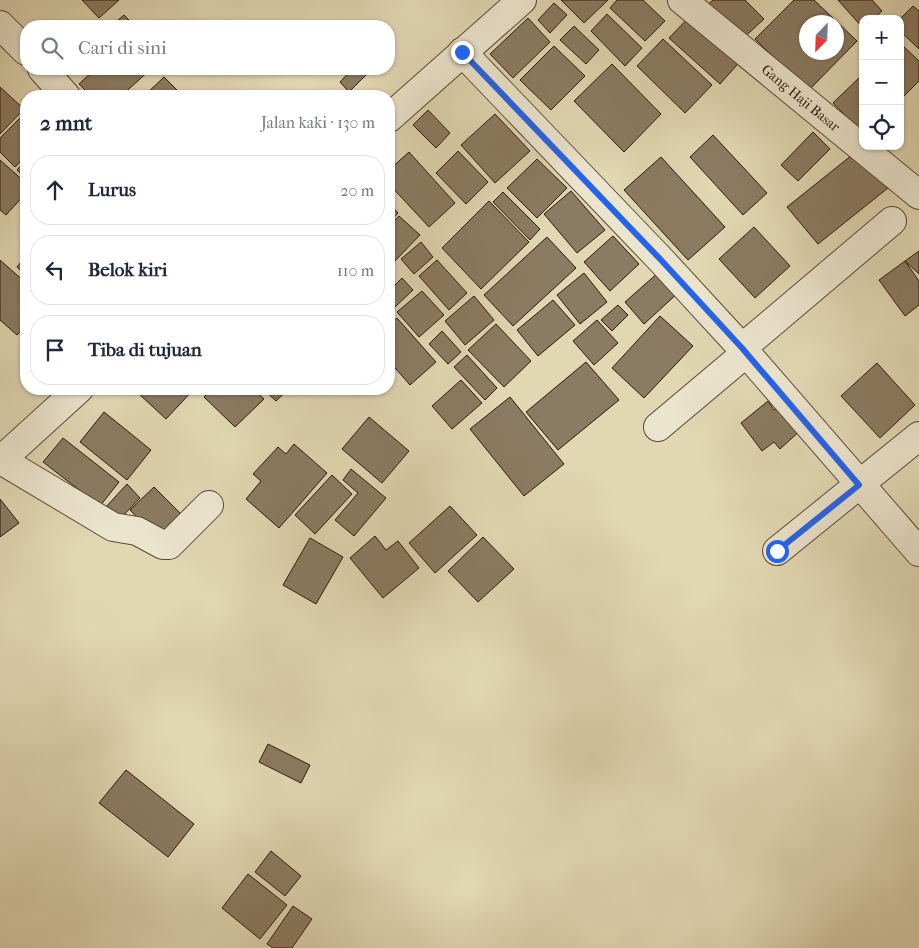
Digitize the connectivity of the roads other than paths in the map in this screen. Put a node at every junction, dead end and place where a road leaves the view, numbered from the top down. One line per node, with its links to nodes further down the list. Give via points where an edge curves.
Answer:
1 (522, 0): 5 (street)
2 (682, 0): 9 (street, Gang Haji Basar)
3 (0, 24): 4 (street)
4 (20, 45)
5 (462, 52): 8 (street); 11 (street)
6 (47, 75): 7 (street)
7 (61, 90)
8 (395, 113)
9 (919, 195)
10 (892, 221): 11 (street)
11 (744, 351): 13 (street); 16 (street)
12 (72, 395): 15 (street)
13 (658, 427)
14 (919, 436): 16 (street)
15 (0, 461): 17 (street, via 113,527 137,531 163,545 168,545)
16 (859, 485): 18 (street); 19 (street)
17 (209, 505)
18 (777, 551)
19 (919, 552)

